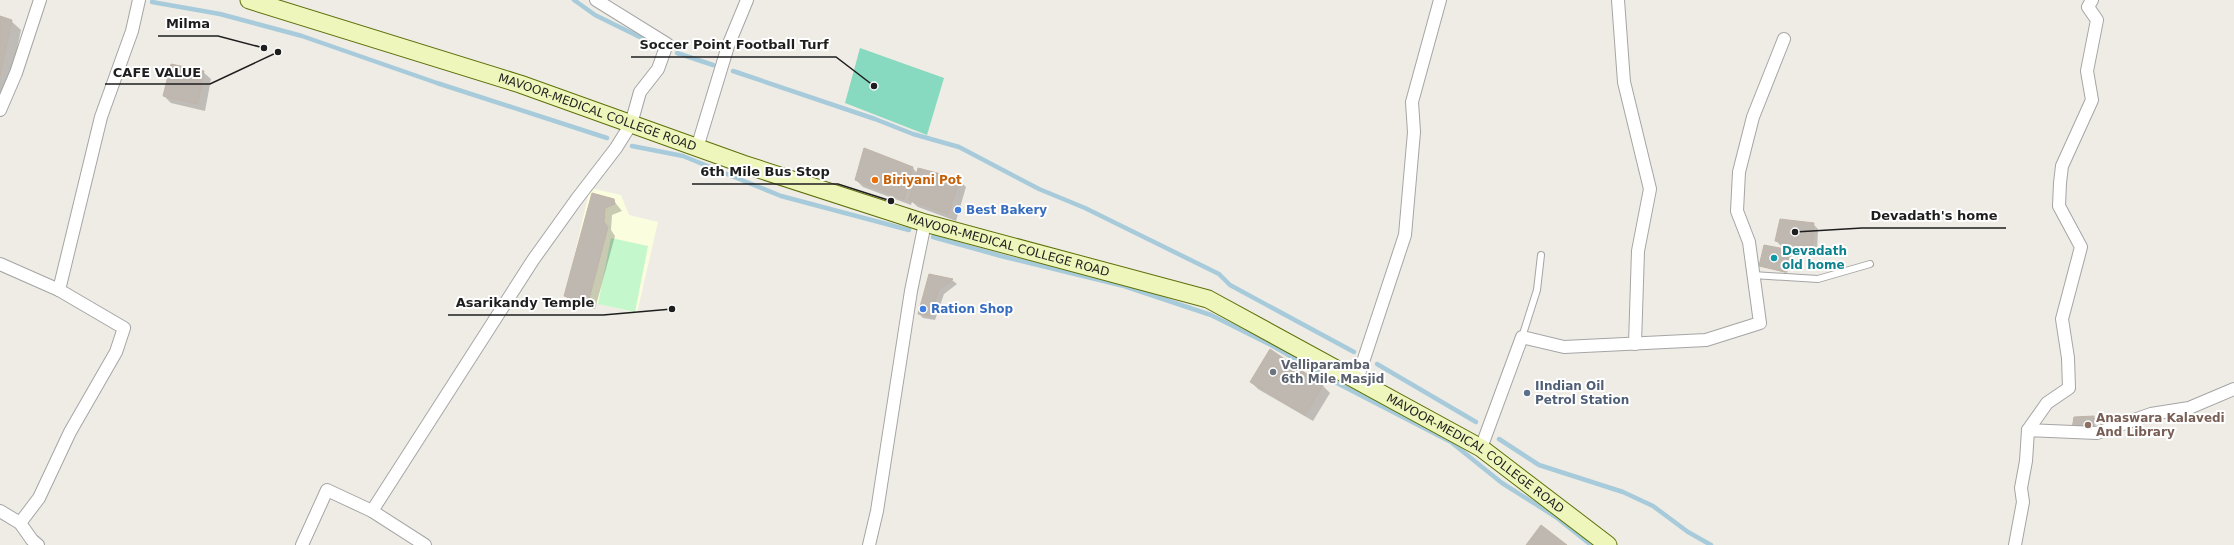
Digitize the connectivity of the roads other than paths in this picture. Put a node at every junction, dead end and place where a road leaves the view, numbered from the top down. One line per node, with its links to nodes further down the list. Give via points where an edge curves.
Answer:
1 (40, 0): 10 (street, via 16,73)
2 (139, 0): 18 (street, via 132,31 101,117)
3 (250, 0): 11 (main road, MAVOOR-MEDICAL COLLEGE ROAD, via 520,84)
4 (596, 0): 11 (street, via 667,44 658,69 640,92)
5 (747, 0): 12 (street, via 728,46)
6 (1440, 0): 21 (street, via 1412,102 1413,138 1405,235)
7 (1618, 0): 20 (street, via 1624,82 1650,189 1638,251)
8 (2092, 0): 23 (street, via 2088,7 2097,20 2087,71 2092,100 2062,166 2060,183 2059,206 2081,247 2062,319 2068,358 2069,388 2047,404)
9 (1784, 39): 17 (street, via 1753,117 1739,172 1737,211 1749,242)
10 (0, 110)
11 (631, 124): 12 (main road, MAVOOR-MEDICAL COLLEGE ROAD); 26 (street, via 533,260)
12 (697, 148): 13 (main road, MAVOOR-MEDICAL COLLEGE ROAD)
13 (925, 222): 21 (main road, MAVOOR-MEDICAL COLLEGE ROAD, via 1208,299); 31 (street, via 911,291 877,511)
14 (1541, 255): 19 (lane, via 1537,290)
15 (0, 264): 18 (street)
16 (1870, 264): 17 (lane, via 1818,279)
17 (1753, 275): 20 (street, via 1760,323 1706,340)
18 (59, 290): 27 (street, via 124,328 116,352 70,432 39,498)
19 (1522, 337): 20 (street, via 1564,347); 24 (street)
20 (1635, 344)
21 (1356, 380): 24 (main road, MAVOOR-MEDICAL COLLEGE ROAD)
22 (2234, 389): 23 (street, via 2189,408 2151,414 2097,433)
23 (2028, 430): 33 (street, via 2021,488 2023,502)
24 (1481, 448): 32 (main road, MAVOOR-MEDICAL COLLEGE ROAD)
25 (0, 510): 27 (street)
26 (372, 511): 29 (street, via 327,490); 30 (street)
27 (20, 523): 28 (street)
28 (38, 545)
29 (302, 545)
30 (426, 545)
31 (869, 545)
32 (1608, 545)
33 (2015, 545)

